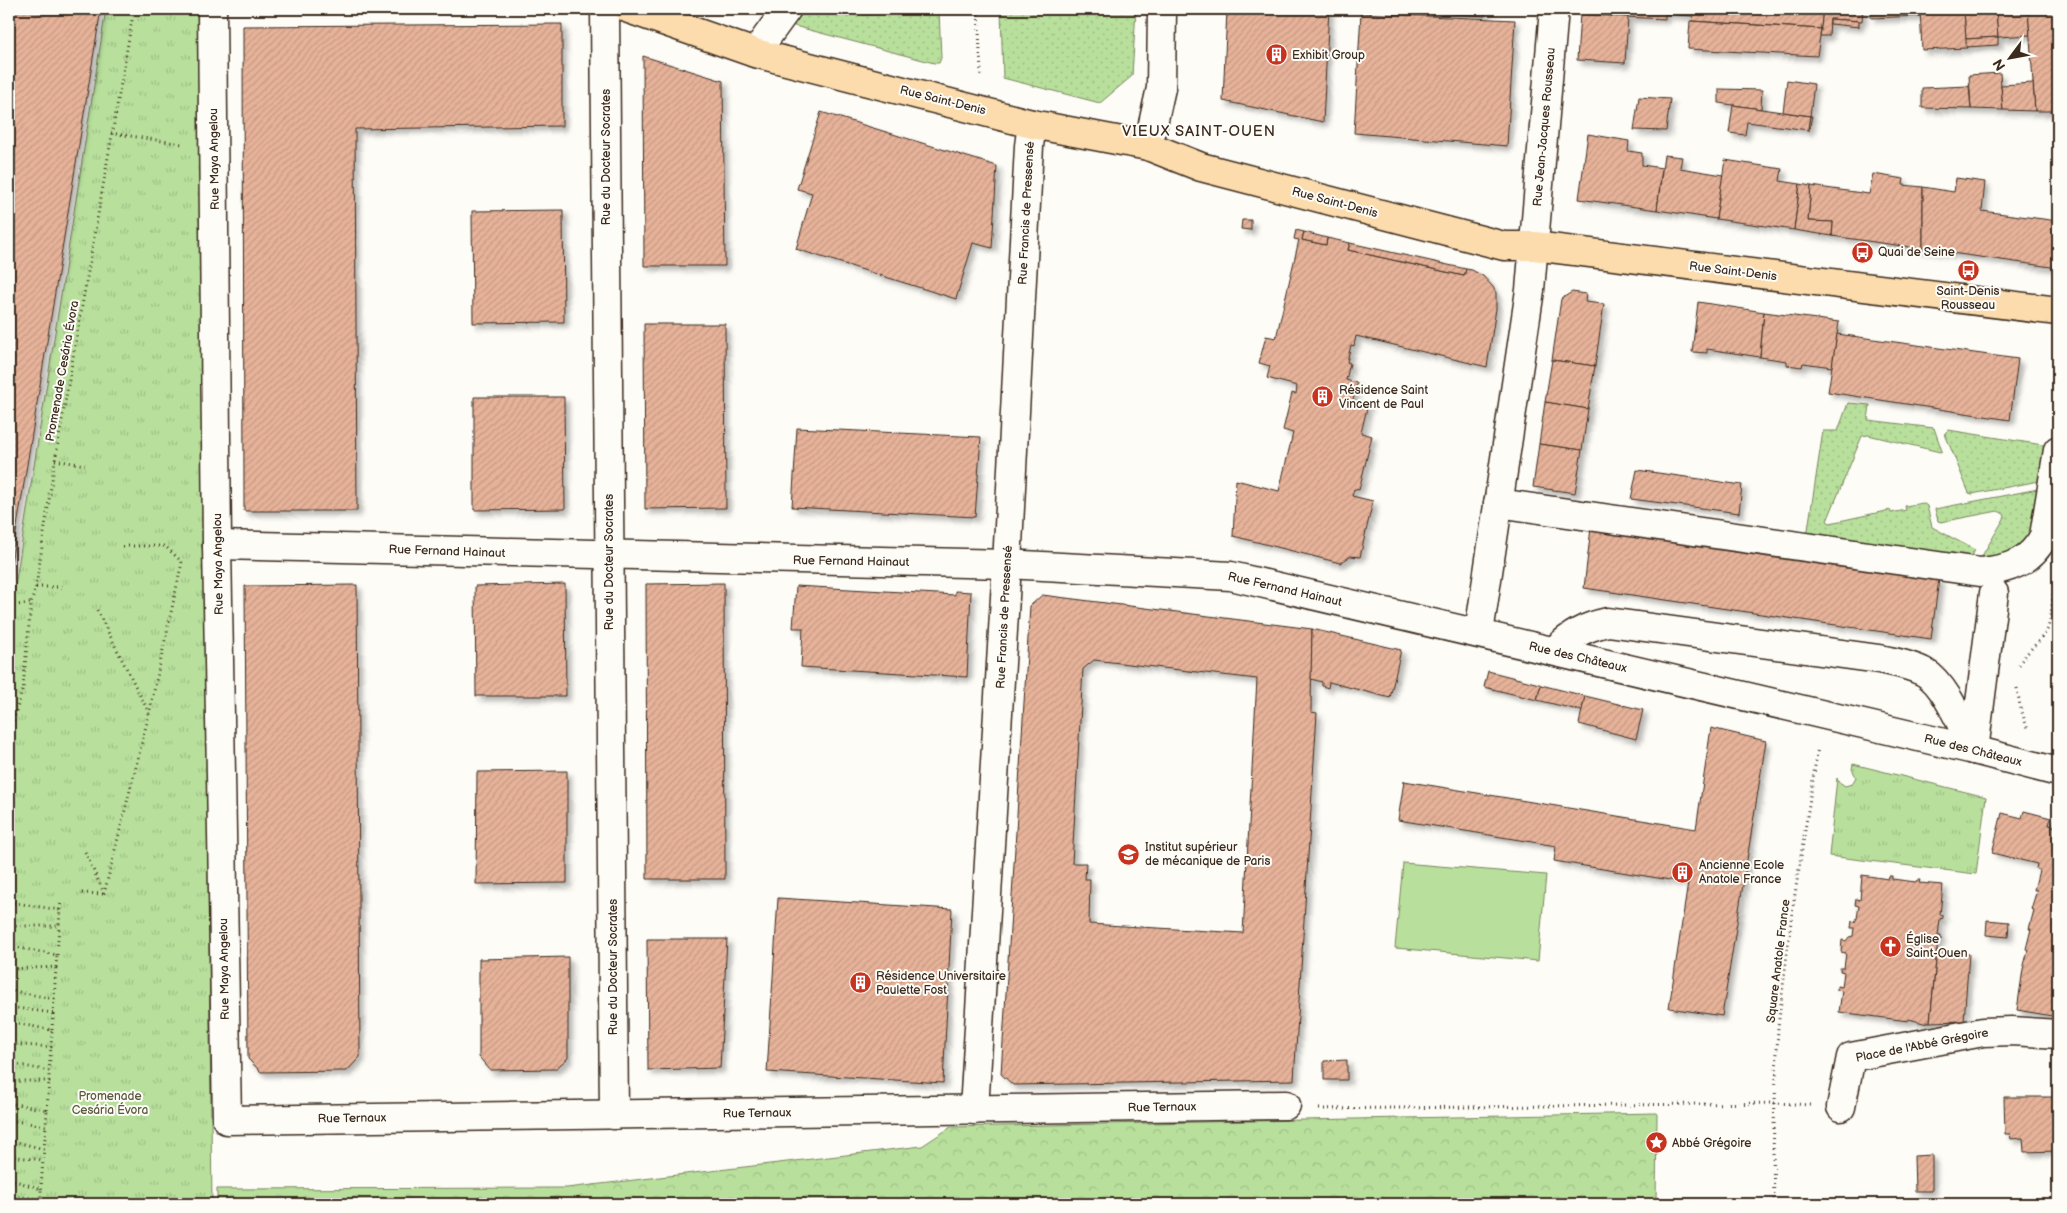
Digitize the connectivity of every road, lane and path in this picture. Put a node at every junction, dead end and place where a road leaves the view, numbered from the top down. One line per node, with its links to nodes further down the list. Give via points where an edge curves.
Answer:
1 (134, 9): 12 (path, Promenade Cesária Évora)
2 (212, 9): 14 (street, Rue Maya Angelou)
3 (605, 9): 23 (street, Rue du Docteur Socrates)
4 (628, 9): 9 (main road, Rue Saint-Denis)
5 (787, 9): 9 (street)
6 (978, 9): 10 (path, via 981,73)
7 (1162, 9): 13 (street, via 1161,88)
8 (1554, 9): 15 (street, Rue Jean-Jacques Rousseau)
9 (755, 53): 10 (main road, Rue Saint-Denis)
10 (972, 108): 11 (main road, Rue Saint-Denis)
11 (1032, 124): 13 (main road, Rue Saint-Denis); 25 (street, Rue Francis de Pressensé)
12 (111, 133): 14 (path); 18 (path, Promenade Cesária Évora)
13 (1148, 146): 15 (main road, Rue Saint-Denis, via 1201,167 1504,246)
14 (213, 149): 21 (street, Rue Maya Angelou)
15 (1534, 246): 16 (main road, Rue Saint-Denis); 20 (street)
16 (2058, 311)
17 (2058, 450): 20 (street, via 2044,536 2039,546 2017,564 1996,571 1980,572)
18 (55, 460): 19 (path); 28 (path, Promenade Cesária Évora)
19 (86, 465)
20 (1498, 503): 33 (street)
21 (217, 544): 23 (street, Rue Fernand Hainaut); 24 (path); 77 (street, Rue Maya Angelou)
22 (124, 546): 24 (path, via 166,546)
23 (609, 555): 25 (street, Rue Fernand Hainaut); 75 (street, Rue du Docteur Socrates)
24 (182, 562): 37 (path)
25 (1007, 564): 33 (street, Rue Fernand Hainaut, via 1231,576); 74 (street, Rue Francis de Pressensé)
26 (2056, 572): 35 (path, via 2048,628 2027,652)
27 (65, 587): 28 (path)
28 (36, 588): 30 (path, Promenade Cesária Évora)
29 (1994, 593): 40 (street)
30 (31, 603): 31 (path); 39 (path, Promenade Cesária Évora, via 23,688)
31 (9, 606)
32 (96, 610): 37 (path)
33 (1479, 633): 34 (street, Rue des Châteaux)
34 (1554, 651): 38 (street, Rue des Châteaux); 40 (street, via 1569,637 1589,626 1608,622 1879,659 1926,673 1940,686)
35 (2018, 672)
36 (2016, 686): 41 (path, via 2030,734)
37 (149, 714): 45 (path)
38 (1823, 714): 40 (street, Rue des Châteaux); 69 (path, Square Anatole France, via 1778,1027)
39 (9, 735)
40 (1974, 750): 41 (street, Rue des Châteaux)
41 (2024, 762): 42 (street, Rue des Châteaux)
42 (2058, 772)
43 (86, 852): 45 (path)
44 (82, 893): 45 (path)
45 (104, 894)
46 (61, 901): 48 (path)
47 (9, 902): 48 (path)
48 (60, 910): 50 (path)
49 (9, 926): 50 (path)
50 (59, 926): 52 (path)
51 (9, 946): 52 (path)
52 (57, 955): 53 (path)
53 (56, 968): 54 (path); 56 (path)
54 (9, 969)
55 (9, 990): 56 (path)
56 (54, 999): 58 (path)
57 (9, 1007): 58 (path)
58 (53, 1013): 60 (path)
59 (9, 1022): 60 (path)
60 (52, 1030): 63 (path)
61 (2058, 1034): 71 (street, Place de l'Abbé Grégoire, via 1983,1032 1850,1057)
62 (9, 1044): 63 (path)
63 (51, 1047): 65 (path)
64 (9, 1063): 65 (path)
65 (49, 1070): 67 (path)
66 (9, 1081): 67 (path)
67 (48, 1081): 73 (path)
68 (9, 1103): 73 (path)
69 (1776, 1104): 72 (path); 88 (path, Square Anatole France)
70 (1286, 1105): 74 (street, Rue Ternaux)
71 (1841, 1107)
72 (1319, 1109)
73 (47, 1110): 78 (path)
74 (974, 1110): 75 (street, Rue Ternaux)
75 (614, 1114): 77 (street, Rue Ternaux)
76 (9, 1120): 78 (path)
77 (227, 1120)
78 (46, 1126): 80 (path)
79 (9, 1140): 80 (path)
80 (44, 1149): 82 (path)
81 (9, 1156): 82 (path)
82 (44, 1160): 84 (path)
83 (9, 1179): 84 (path)
84 (41, 1189): 86 (path)
85 (9, 1196): 86 (path)
86 (41, 1199): 87 (path)
87 (40, 1204)
88 (1774, 1204)

